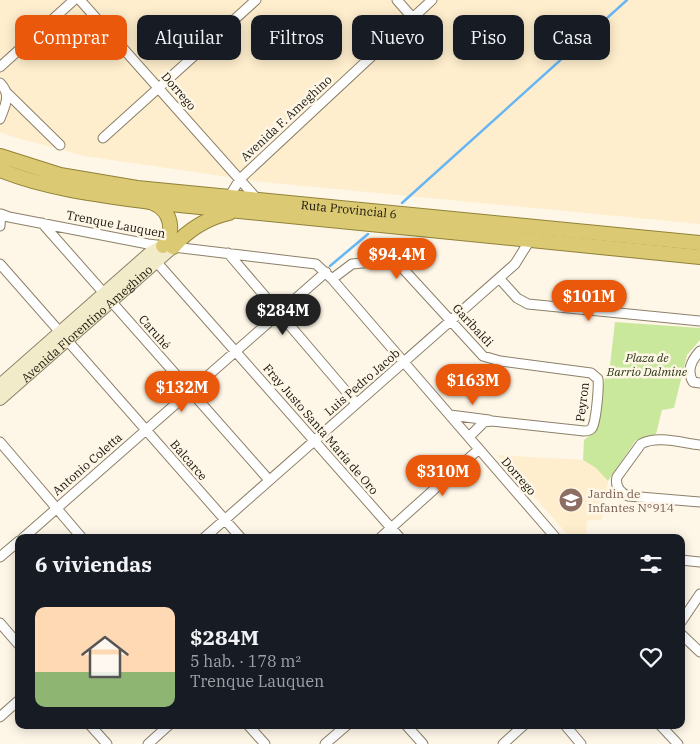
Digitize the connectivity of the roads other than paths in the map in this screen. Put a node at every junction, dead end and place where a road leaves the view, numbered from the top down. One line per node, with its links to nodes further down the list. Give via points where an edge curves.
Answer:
1 (74, 0): 9 (street)
2 (80, 0): 11 (street, Dorrego)
3 (256, 0): 11 (street)
4 (397, 0): 6 (street)
5 (432, 0): 7 (street, Avenida F. Ameghino)
6 (410, 15)
7 (414, 15)
8 (366, 60): 18 (street, Avenida F. Ameghino)
9 (0, 68)
10 (0, 84): 12 (street)
11 (159, 87): 14 (street); 18 (street, Dorrego)
12 (7, 93): 13 (street, via 8,99); 15 (street)
13 (0, 119)
14 (103, 138)
15 (60, 145)
16 (0, 156): 17 (highway, Ruta Provincial 6)
17 (9, 169): 19 (highway, Ruta Provincial 6, via 137,188); 21 (highway, Ruta Provincial 6, via 88,193)
18 (240, 179): 19 (street, Avenida F. Ameghino); 20 (street, Dorrego)
19 (229, 197): 20 (highway, Ruta Provincial 6)
20 (258, 200): 27 (highway, Ruta Provincial 6)
21 (150, 202): 22 (highway, Ruta Provincial 6); 28 (highway, via 168,214 170,234)
22 (243, 211): 26 (highway, Ruta Provincial 6); 28 (highway, via 209,219)
23 (0, 213): 24 (street, Trenque Lauquen, via 9,218); 25 (street)
24 (42, 223): 28 (street, Trenque Lauquen); 34 (street, Caruhé)
25 (0, 226)
26 (530, 240): 30 (highway, Ruta Provincial 6); 33 (street, Luis Pedro Jacob, via 515,264)
27 (700, 242)
28 (158, 250): 29 (street, Trenque Lauquen); 34 (main road, Avenida Florentino Ameghino); 39 (street, Fray Justo Santa María de Oro)
29 (228, 254): 32 (street, Trenque Lauquen, via 316,264); 35 (street)
30 (700, 257)
31 (0, 264): 38 (street, Balcarce)
32 (329, 275): 35 (street, Antonio Coletta); 36 (street, Garibaldi, via 352,264 395,260); 41 (street, Dorrego)
33 (499, 278): 36 (street, Luis Pedro Jacob); 37 (street, via 517,298 528,304)
34 (108, 297): 38 (main road, Avenida Florentino Ameghino); 45 (street, Caruhé)
35 (278, 312): 39 (street, Antonio Coletta); 47 (street)
36 (451, 320): 41 (street, Luis Pedro Jacob); 42 (street, Garibaldi, via 478,352 491,359)
37 (700, 321)
38 (64, 336): 44 (main road, Avenida Florentino Ameghino); 46 (main road, Avenida Florentino Ameghino); 50 (street, Balcarce)
39 (235, 350): 45 (street, Antonio Coletta); 52 (street, Fray Justo Santa María de Oro)
40 (700, 350): 43 (street, via 690,367 693,382)
41 (403, 362): 47 (street, Luis Pedro Jacob); 48 (street, Dorrego)
42 (591, 373): 49 (street, Peyron, via 599,384 592,428 584,432)
43 (700, 383)
44 (0, 385)
45 (190, 390): 50 (street, Antonio Coletta); 56 (street, Caruhé)
46 (0, 399)
47 (356, 403): 52 (street, Luis Pedro Jacob)
48 (450, 415): 49 (street); 51 (street, Dorrego)
49 (492, 420): 51 (street, via 484,422)
50 (146, 429): 58 (street, Antonio Coletta); 59 (street, Balcarce)
51 (469, 437): 55 (street, Dorrego)
52 (314, 440): 56 (street, Luis Pedro Jacob); 60 (street, Fray Justo Santa María de Oro)
53 (0, 442): 58 (street)
54 (700, 445): 57 (street, via 652,440 641,444 616,483 621,493 628,496)
55 (479, 449): 60 (street); 67 (street, Dorrego)
56 (269, 480): 59 (street, Luis Pedro Jacob)
57 (700, 502)
58 (56, 508): 61 (street, Antonio Coletta); 62 (street)
59 (225, 519): 63 (street, Luis Pedro Jacob); 64 (street, Balcarce)
60 (391, 528): 65 (street); 66 (street, Fray Justo Santa María de Oro)
61 (27, 534)
62 (79, 534)
63 (208, 534)
64 (238, 534)
65 (384, 534)
66 (396, 534)
67 (553, 534)
68 (15, 544): 69 (street)
69 (0, 557)
70 (685, 560): 71 (street)
71 (700, 562)
72 (700, 594): 73 (street)
73 (685, 616)
74 (0, 623): 76 (street)
75 (685, 638): 77 (street)
76 (15, 640)
77 (700, 652)
78 (15, 704): 79 (street)
79 (0, 717)
80 (94, 729): 88 (street)
81 (165, 729): 89 (street)
82 (252, 729): 90 (street)
83 (342, 729): 91 (street)
84 (410, 729): 92 (street)
85 (520, 729): 93 (street)
86 (568, 729): 94 (street)
87 (664, 729): 95 (street)
88 (107, 744)
89 (148, 744)
90 (265, 744)
91 (325, 744)
92 (423, 744)
93 (503, 744)
94 (581, 744)
95 (678, 744)

